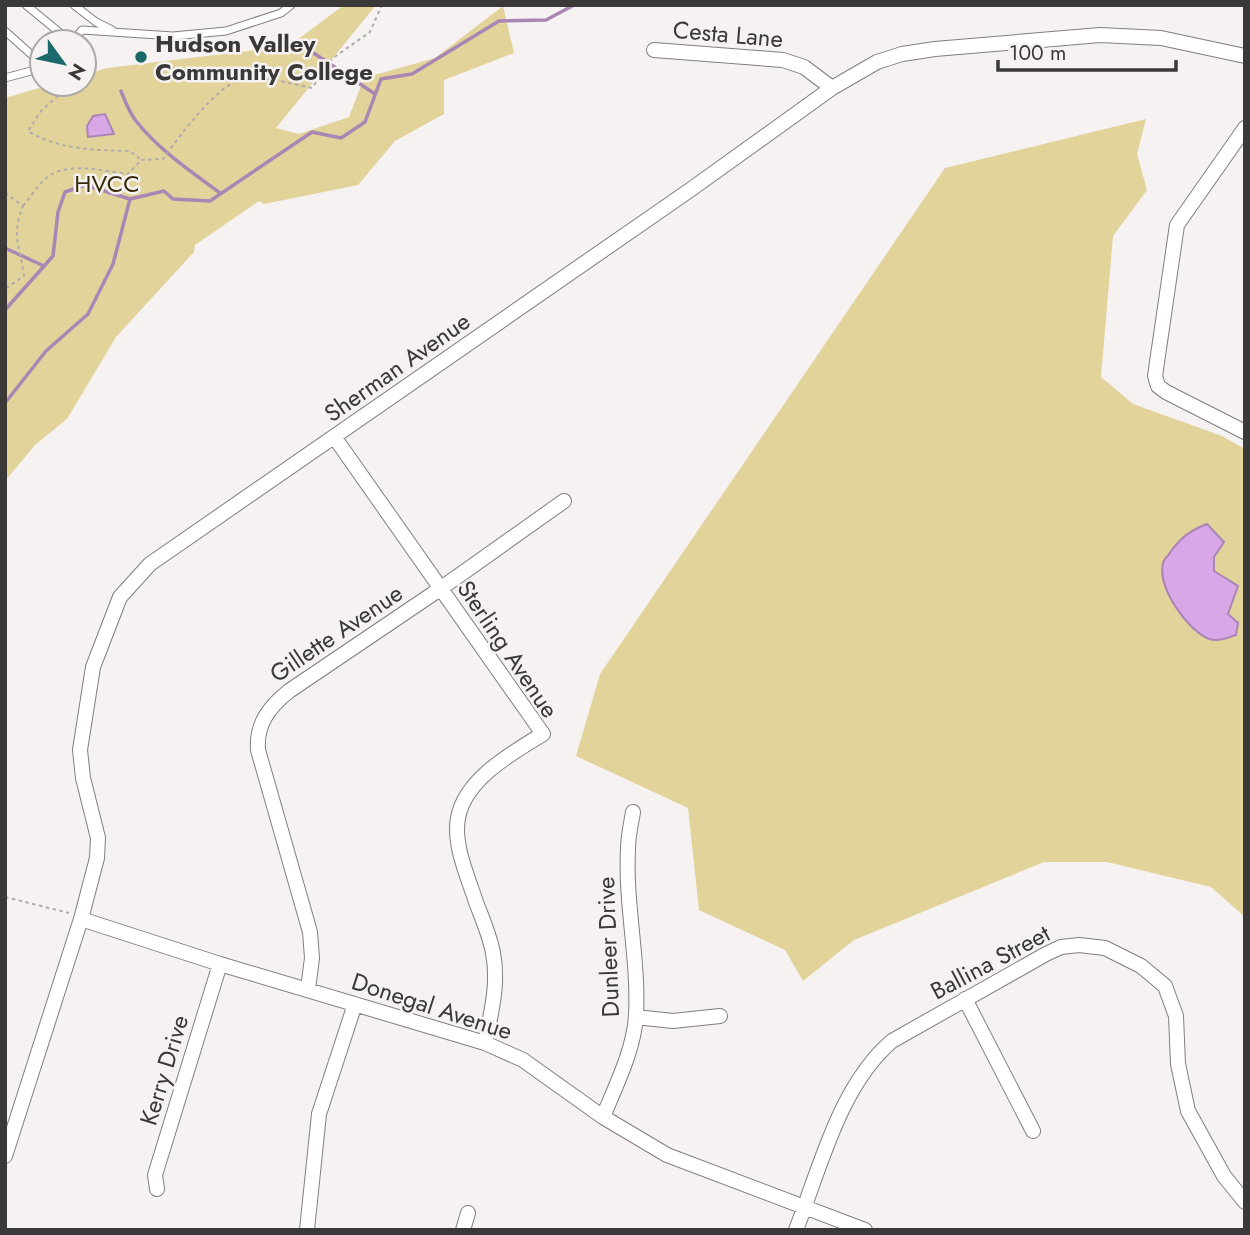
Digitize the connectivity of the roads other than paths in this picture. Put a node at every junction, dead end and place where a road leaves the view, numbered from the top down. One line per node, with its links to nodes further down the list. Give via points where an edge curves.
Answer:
1 (26, 5): 4 (lane)
2 (74, 5): 7 (lane)
3 (291, 5): 7 (lane, via 281,13 226,32 173,36)
4 (54, 28)
5 (98, 31): 7 (lane)
6 (5, 32): 9 (lane)
7 (116, 32)
8 (654, 50): 13 (street, Cesta Lane, via 783,60 804,67)
9 (28, 53)
10 (1245, 56): 13 (street, Sherman Avenue, via 1161,38 1100,35 902,54 877,62)
11 (28, 70): 12 (lane)
12 (6, 77)
13 (832, 88): 16 (street, Sherman Avenue)
14 (1245, 128): 15 (street, via 1177,225 1155,376 1158,386)
15 (1245, 432)
16 (335, 438): 18 (street, Sterling Avenue); 20 (street, Sherman Avenue, via 150,564 120,597 93,667 83,725 83,778 98,838)
17 (564, 501): 18 (street, Gillette Avenue)
18 (440, 589): 22 (street, Gillette Avenue, via 289,691 260,724 258,750 310,932); 27 (street, Sterling Avenue, via 543,734 485,775 465,798 457,819 463,862 493,951 495,998)
19 (633, 811): 26 (street, Dunleer Drive, via 628,867)
20 (81, 919): 21 (street, Donegal Avenue); 30 (street, Sherman Avenue)
21 (220, 964): 22 (street, Donegal Avenue); 31 (street, Kerry Drive, via 155,1175)
22 (308, 989): 24 (street, Donegal Avenue)
23 (965, 999): 29 (street); 32 (street, Ballina Street, via 1061,947 1093,945 1141,966 1166,986 1171,996 1188,1111 1224,1176); 33 (street, Ballina Street, via 877,1054 825,1149)
24 (355, 1004): 27 (street, Donegal Avenue); 35 (street, via 319,1114)
25 (720, 1016): 26 (street, via 673,1021)
26 (636, 1017): 28 (street, Dunleer Drive)
27 (485, 1043): 28 (street, Donegal Avenue, via 523,1060)
28 (603, 1117): 33 (street, Donegal Avenue, via 667,1155)
29 (1033, 1131)
30 (5, 1156)
31 (157, 1189)
32 (1245, 1202)
33 (805, 1207): 37 (street, Ballina Street); 38 (street, Donegal Avenue)
34 (468, 1213): 36 (street)
35 (307, 1230)
36 (463, 1230)
37 (796, 1230)
38 (864, 1230)

